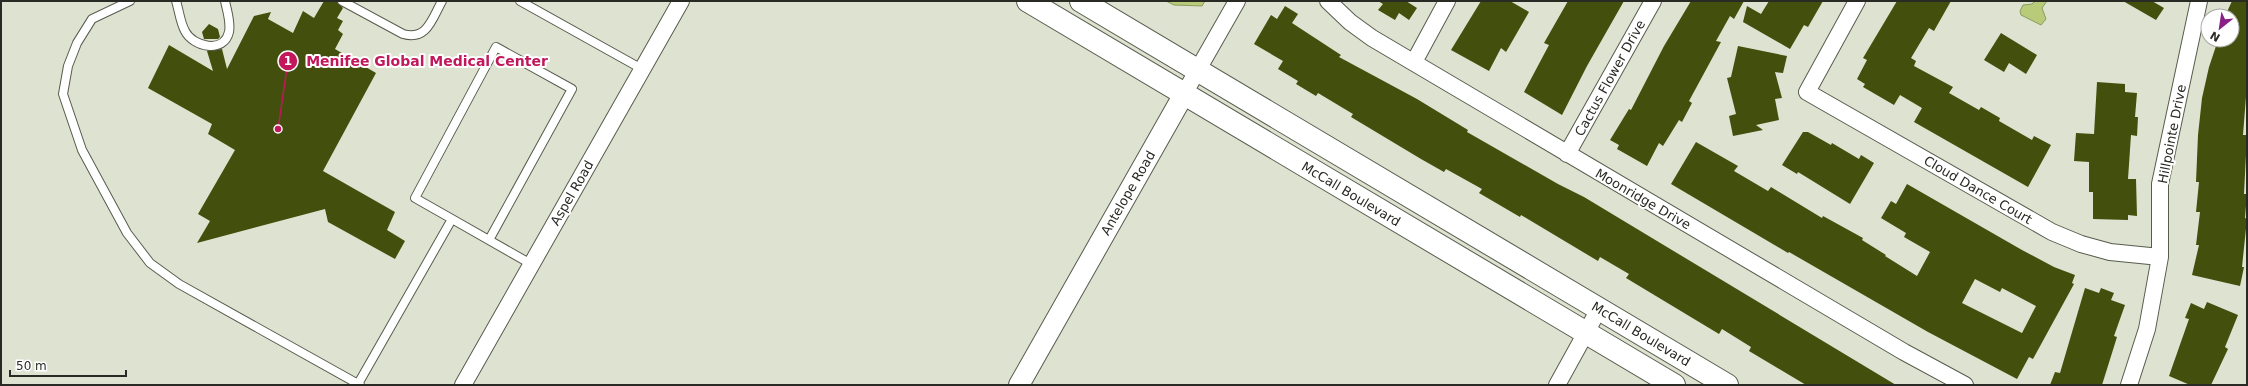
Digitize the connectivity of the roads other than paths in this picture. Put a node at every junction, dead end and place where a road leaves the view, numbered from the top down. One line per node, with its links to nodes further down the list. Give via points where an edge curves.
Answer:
1 (130, 1): 27 (lane, via 92,19 77,43 68,66 63,94 82,150 127,234 150,263 179,284)
2 (176, 1): 3 (lane, via 185,31 189,36 199,45 214,46 224,41 229,33)
3 (225, 1)
4 (342, 1): 5 (lane, via 403,34 414,37 423,34)
5 (442, 1)
6 (520, 1): 17 (lane)
7 (681, 1): 17 (street, Aspel Road)
8 (1028, 1): 19 (main road, McCall Boulevard)
9 (1081, 1): 18 (main road, McCall Boulevard)
10 (1237, 1): 18 (street, Antelope Road)
11 (1328, 1): 16 (street, Moonridge Drive, via 1372,38)
12 (1447, 1): 16 (street)
13 (1653, 1): 20 (street, Cactus Flower Drive)
14 (1857, 1): 23 (street, Cloud Dance Court, via 1807,92 2052,232 2110,252)
15 (2200, 1): 23 (street, Hillpointe Drive, via 2160,184)
16 (1414, 62): 20 (street, Moonridge Drive)
17 (642, 69): 24 (street, Aspel Road)
18 (1198, 70): 19 (street, Antelope Road); 25 (main road, McCall Boulevard)
19 (1184, 94): 26 (main road, McCall Boulevard); 29 (street, Antelope Road)
20 (1567, 154): 33 (street, Moonridge Drive, via 1904,352)
21 (452, 219): 22 (lane); 22 (lane, via 415,198 496,47 572,89); 27 (lane)
22 (489, 240): 24 (lane)
23 (2160, 257): 34 (street, Hillpointe Drive, via 2147,329)
24 (531, 264): 28 (street, Aspel Road)
25 (1599, 309): 26 (street); 32 (main road, McCall Boulevard)
26 (1586, 333): 30 (street); 31 (main road, McCall Boulevard)
27 (359, 384)
28 (463, 385)
29 (1019, 385)
30 (1557, 385)
31 (1674, 385)
32 (1727, 385)
33 (1965, 385)
34 (2129, 385)

